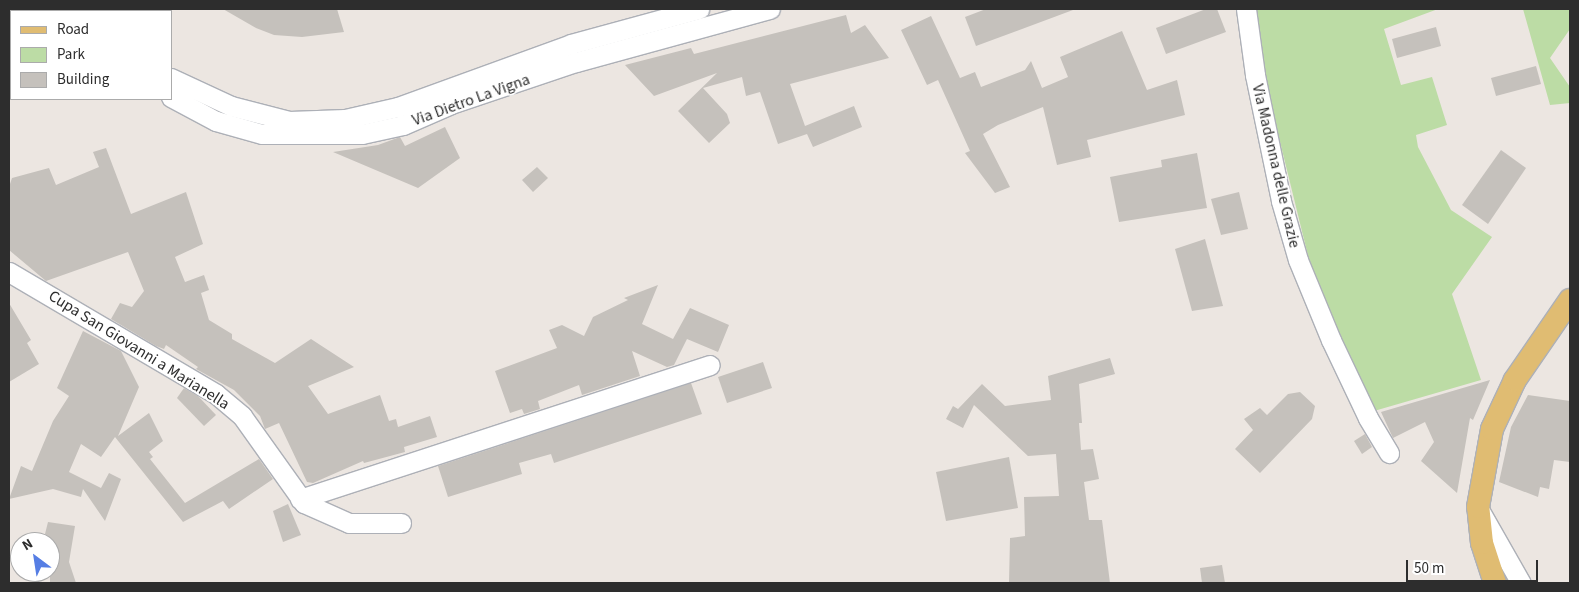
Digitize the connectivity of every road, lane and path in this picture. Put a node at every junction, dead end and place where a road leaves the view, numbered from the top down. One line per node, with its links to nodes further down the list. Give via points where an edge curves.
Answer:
1 (699, 9): 4 (street, Via Dietro La Vigna, via 571,44 398,107 345,119 289,121 231,106)
2 (770, 9): 5 (street, Via Dietro La Vigna, via 576,62 450,104 403,125 362,134 262,134 216,120)
3 (1246, 9): 9 (street, Via Madonna delle Grazie, via 1275,172 1298,260 1368,418)
4 (172, 78)
5 (172, 98)
6 (9, 272): 10 (street, Cupa San Giovanni a Marianella, via 216,394 248,423 286,474)
7 (1570, 300): 11 (main road, via 1515,380 1492,429)
8 (710, 365): 10 (street)
9 (1389, 453)
10 (300, 499): 12 (street, via 348,523)
11 (1478, 507): 13 (main road, via 1482,543); 14 (street)
12 (402, 523)
13 (1495, 583)
14 (1521, 583)

